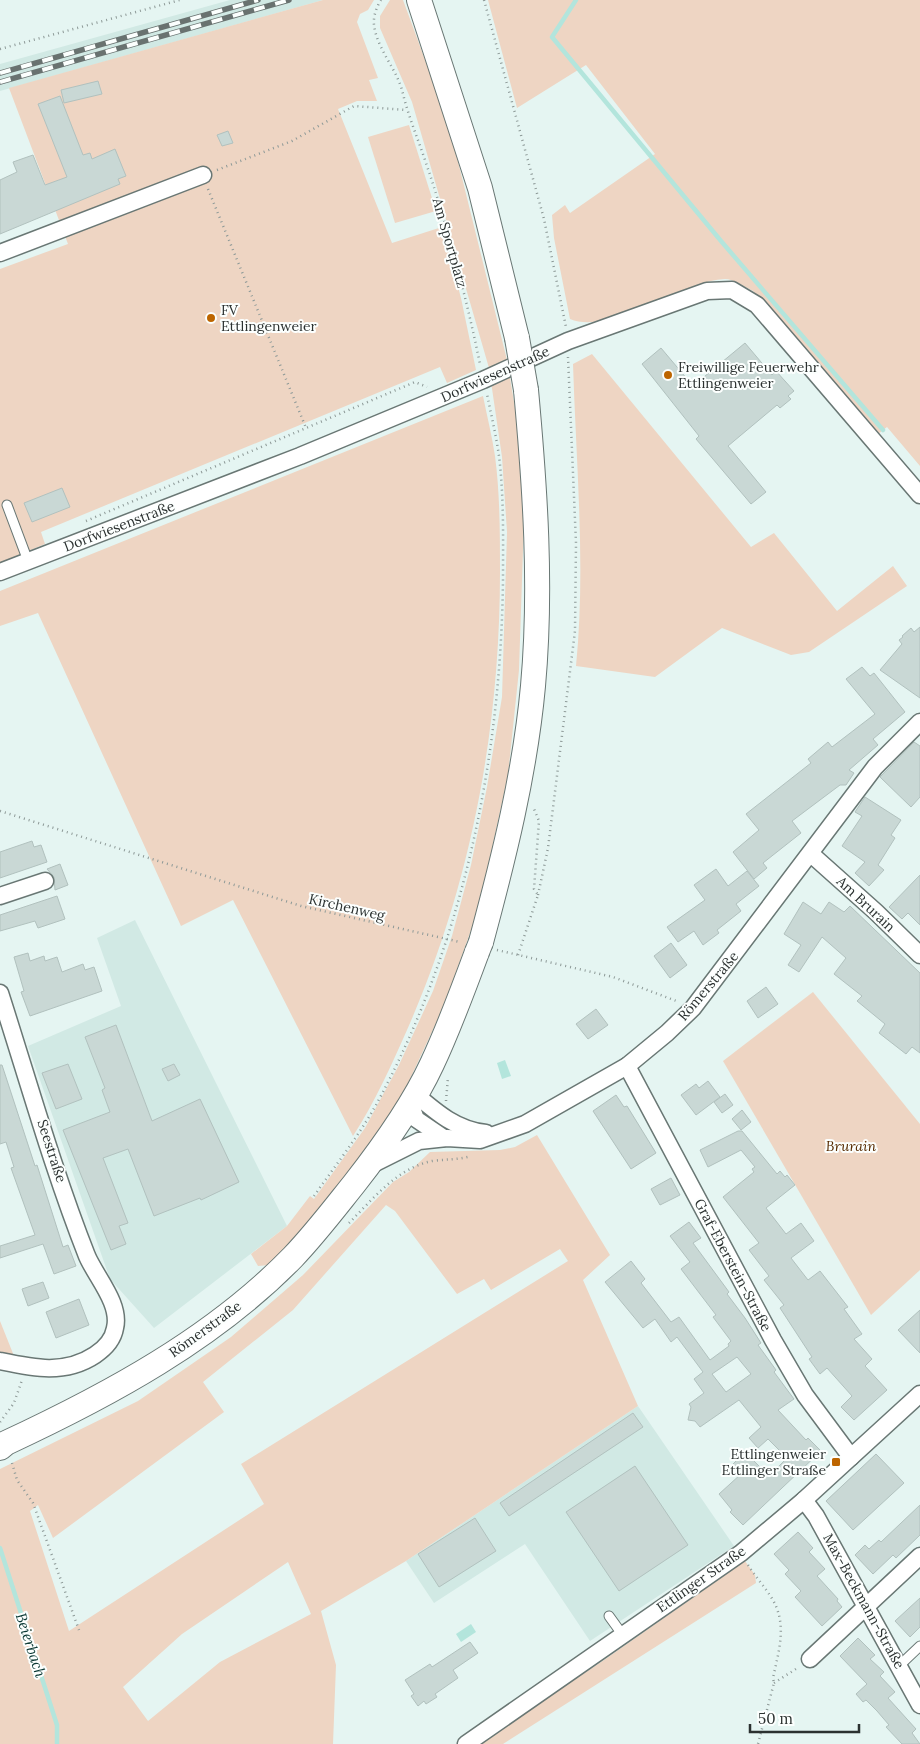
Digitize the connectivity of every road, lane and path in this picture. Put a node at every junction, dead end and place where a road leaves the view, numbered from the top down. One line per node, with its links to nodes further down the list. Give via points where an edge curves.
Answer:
1 (180, 0): 5 (path)
2 (382, 0): 6 (path, Am Sportplatz, via 375,12 374,25 403,92)
3 (484, 0): 9 (path, via 544,219)
4 (422, 7): 28 (main road, Römerstraße, bridge, via 480,188 517,338 526,390 536,530 533,685 520,779 511,827)
5 (0, 49)
6 (406, 110): 7 (path, via 354,106 292,141); 11 (path, Am Sportplatz, via 426,162 464,294)
7 (203, 175): 8 (street); 14 (path)
8 (0, 253)
9 (571, 351): 10 (path); 11 (street, Dorfwiesenstraße); 15 (street, Dorfwiesenstraße, via 707,291 732,290 757,305); 25 (path, via 575,630 548,848)
10 (559, 361)
11 (485, 386): 13 (path); 18 (street, Dorfwiesenstraße); 27 (path, Am Sportplatz, via 499,456 503,531 498,695 485,785 468,864)
12 (434, 391): 14 (path, via 414,382)
13 (478, 396)
14 (306, 428): 17 (path)
15 (920, 495)
16 (7, 505): 18 (lane)
17 (80, 523)
18 (28, 561): 19 (street, Dorfwiesenstraße)
19 (0, 572)
20 (920, 722): 23 (street, Römerstraße, via 875,767)
21 (533, 808): 25 (path, via 539,821 534,889)
22 (0, 811): 27 (path, Kirchenweg, via 301,906)
23 (811, 854): 30 (street, Am Brurain); 32 (street, Römerstraße)
24 (45, 881): 26 (street)
25 (538, 895): 29 (path)
26 (0, 896)
27 (446, 940): 28 (path, Kirchenweg); 38 (path, Am Sportplatz, via 430,989 375,1106)
28 (478, 946): 29 (path, Kirchenweg); 34 (main road, Römerstraße, via 439,1047)
29 (518, 954): 32 (path, Kirchenweg, via 613,977)
30 (920, 955)
31 (0, 993): 40 (street, Seestraße, via 87,1256 116,1313 115,1330 106,1346 95,1355 54,1369)
32 (693, 1008): 33 (street, Römerstraße)
33 (627, 1066): 35 (street, Römerstraße, via 548,1112); 43 (street, Graf-Eberstein-Straße, via 777,1348 804,1395)
34 (413, 1099): 35 (street, via 461,1127); 36 (street, via 416,1119); 37 (main road, Römerstraße)
35 (501, 1134): 36 (street, Römerstraße, via 480,1140)
36 (444, 1138): 37 (street, Römerstraße, via 419,1141)
37 (367, 1167): 42 (main road, Römerstraße, via 293,1257 230,1313 158,1363 87,1405)
38 (314, 1196)
39 (0, 1361): 40 (street)
40 (26, 1366): 42 (path)
41 (920, 1394): 43 (street, Ettlinger Straße)
42 (1, 1439)
43 (851, 1457): 45 (street, Ettlinger Straße)
44 (18, 1480): 50 (path, via 33,1503)
45 (804, 1500): 46 (street, Ettlinger Straße); 48 (street, Max-Beckmann-Straße)
46 (741, 1553): 51 (street, Ettlinger Straße); 55 (path, via 772,1599 781,1621 782,1635)
47 (920, 1556): 48 (street)
48 (866, 1608): 53 (street); 54 (street, Max-Beckmann-Straße)
49 (609, 1616): 51 (lane)
50 (79, 1630)
51 (622, 1634): 57 (street, Ettlinger Straße)
52 (920, 1646): 54 (lane)
53 (810, 1659): 55 (path)
54 (900, 1665): 56 (street, Max-Beckmann-Straße)
55 (774, 1683): 58 (path)
56 (920, 1705)
57 (466, 1744)
58 (758, 1744)

